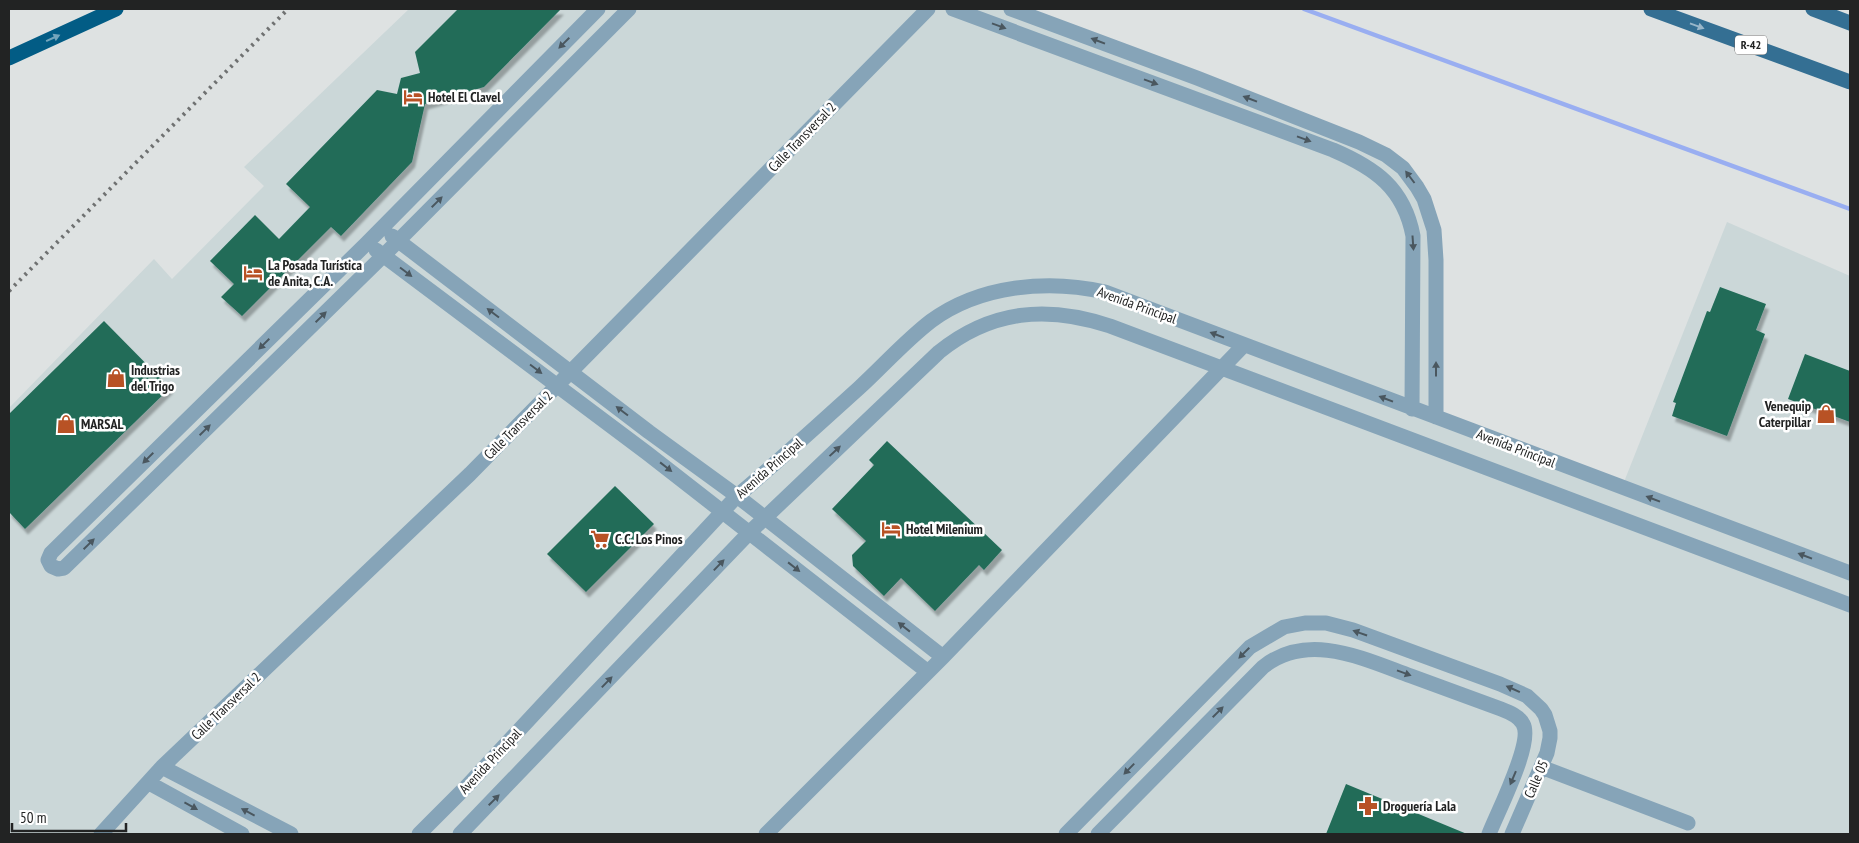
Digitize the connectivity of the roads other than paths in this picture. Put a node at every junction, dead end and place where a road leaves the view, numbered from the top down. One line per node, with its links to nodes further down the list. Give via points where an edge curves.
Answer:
1 (116, 9): 11 (highway, one-way to 1)
2 (629, 9): 10 (street)
3 (928, 9): 21 (street, Calle Transversal 2)
4 (953, 9): 23 (street, one-way to 23, via 1333,150 1362,163 1380,176 1403,205 1413,236)
5 (1011, 9): 24 (street, one-way to 5, via 1434,230 1424,199 1403,168 1386,155 1359,142)
6 (1651, 9): 12 (main road, R-42, one-way to 12)
7 (1813, 9): 9 (main road)
8 (595, 12): 10 (street); 13 (street, one-way to 13)
9 (1850, 23)
10 (609, 29): 14 (street)
11 (9, 58)
12 (1850, 82)
13 (468, 140): 14 (street); 15 (street)
14 (484, 154): 16 (street, one-way to 14)
15 (381, 228): 16 (street); 17 (street)
16 (398, 241): 18 (street); 21 (street, one-way to 16)
17 (366, 244): 18 (street); 18 (street, one-way to 18, via 51,553 48,560 51,566 64,568)
18 (383, 256): 22 (street, one-way to 22)
19 (1244, 345): 20 (street); 23 (street, Avenida Principal, one-way to 19); 25 (street, Avenida Principal, one-way to 25, via 1091,289 1044,286 988,294 932,321)
20 (1222, 369): 27 (street, Avenida Principal, one-way to 20, via 939,352 986,323 1021,315 1072,316 1110,326); 30 (street, Avenida Principal); 31 (street)
21 (571, 372): 22 (street, Calle Transversal 2); 25 (street, one-way to 21)
22 (557, 385): 26 (street, one-way to 26); 35 (street, Calle Transversal 2, via 470,474)
23 (1412, 409): 24 (street, Avenida Principal)
24 (1436, 418): 29 (street, Avenida Principal, one-way to 24)
25 (736, 496): 26 (street, Avenida Principal); 27 (street)
26 (724, 512): 28 (street); 44 (street, Avenida Principal)
27 (764, 518): 28 (street, Avenida Principal); 31 (street, one-way to 27)
28 (749, 533): 32 (street, one-way to 32); 45 (street, Avenida Principal, one-way to 28)
29 (1850, 573)
30 (1850, 605)
31 (943, 657): 32 (street)
32 (928, 672): 46 (street)
33 (1186, 711): 34 (street); 36 (street, Calle 05, one-way to 33, via 1550,738 1547,722 1535,703 1515,690 1326,623 1284,627 1250,646); 38 (street, one-way to 38)
34 (1202, 728): 39 (street); 49 (street, Calle 05, one-way to 49, via 1271,660 1289,652 1316,649 1356,656 1501,709 1519,719 1526,731 1524,748)
35 (162, 767): 37 (street, Calle Transversal 2); 41 (street, one-way to 35)
36 (1541, 767): 40 (street); 50 (street, Calle 05)
37 (149, 783): 42 (street, Calle Transversal 2); 43 (street, one-way to 43)
38 (1108, 790): 39 (street); 47 (street)
39 (1126, 806): 48 (street)
40 (1688, 823)
41 (283, 833)
42 (100, 834)
43 (242, 834)
44 (419, 834)
45 (460, 834)
46 (766, 834)
47 (1066, 834)
48 (1098, 834)
49 (1489, 834)
50 (1512, 834)

